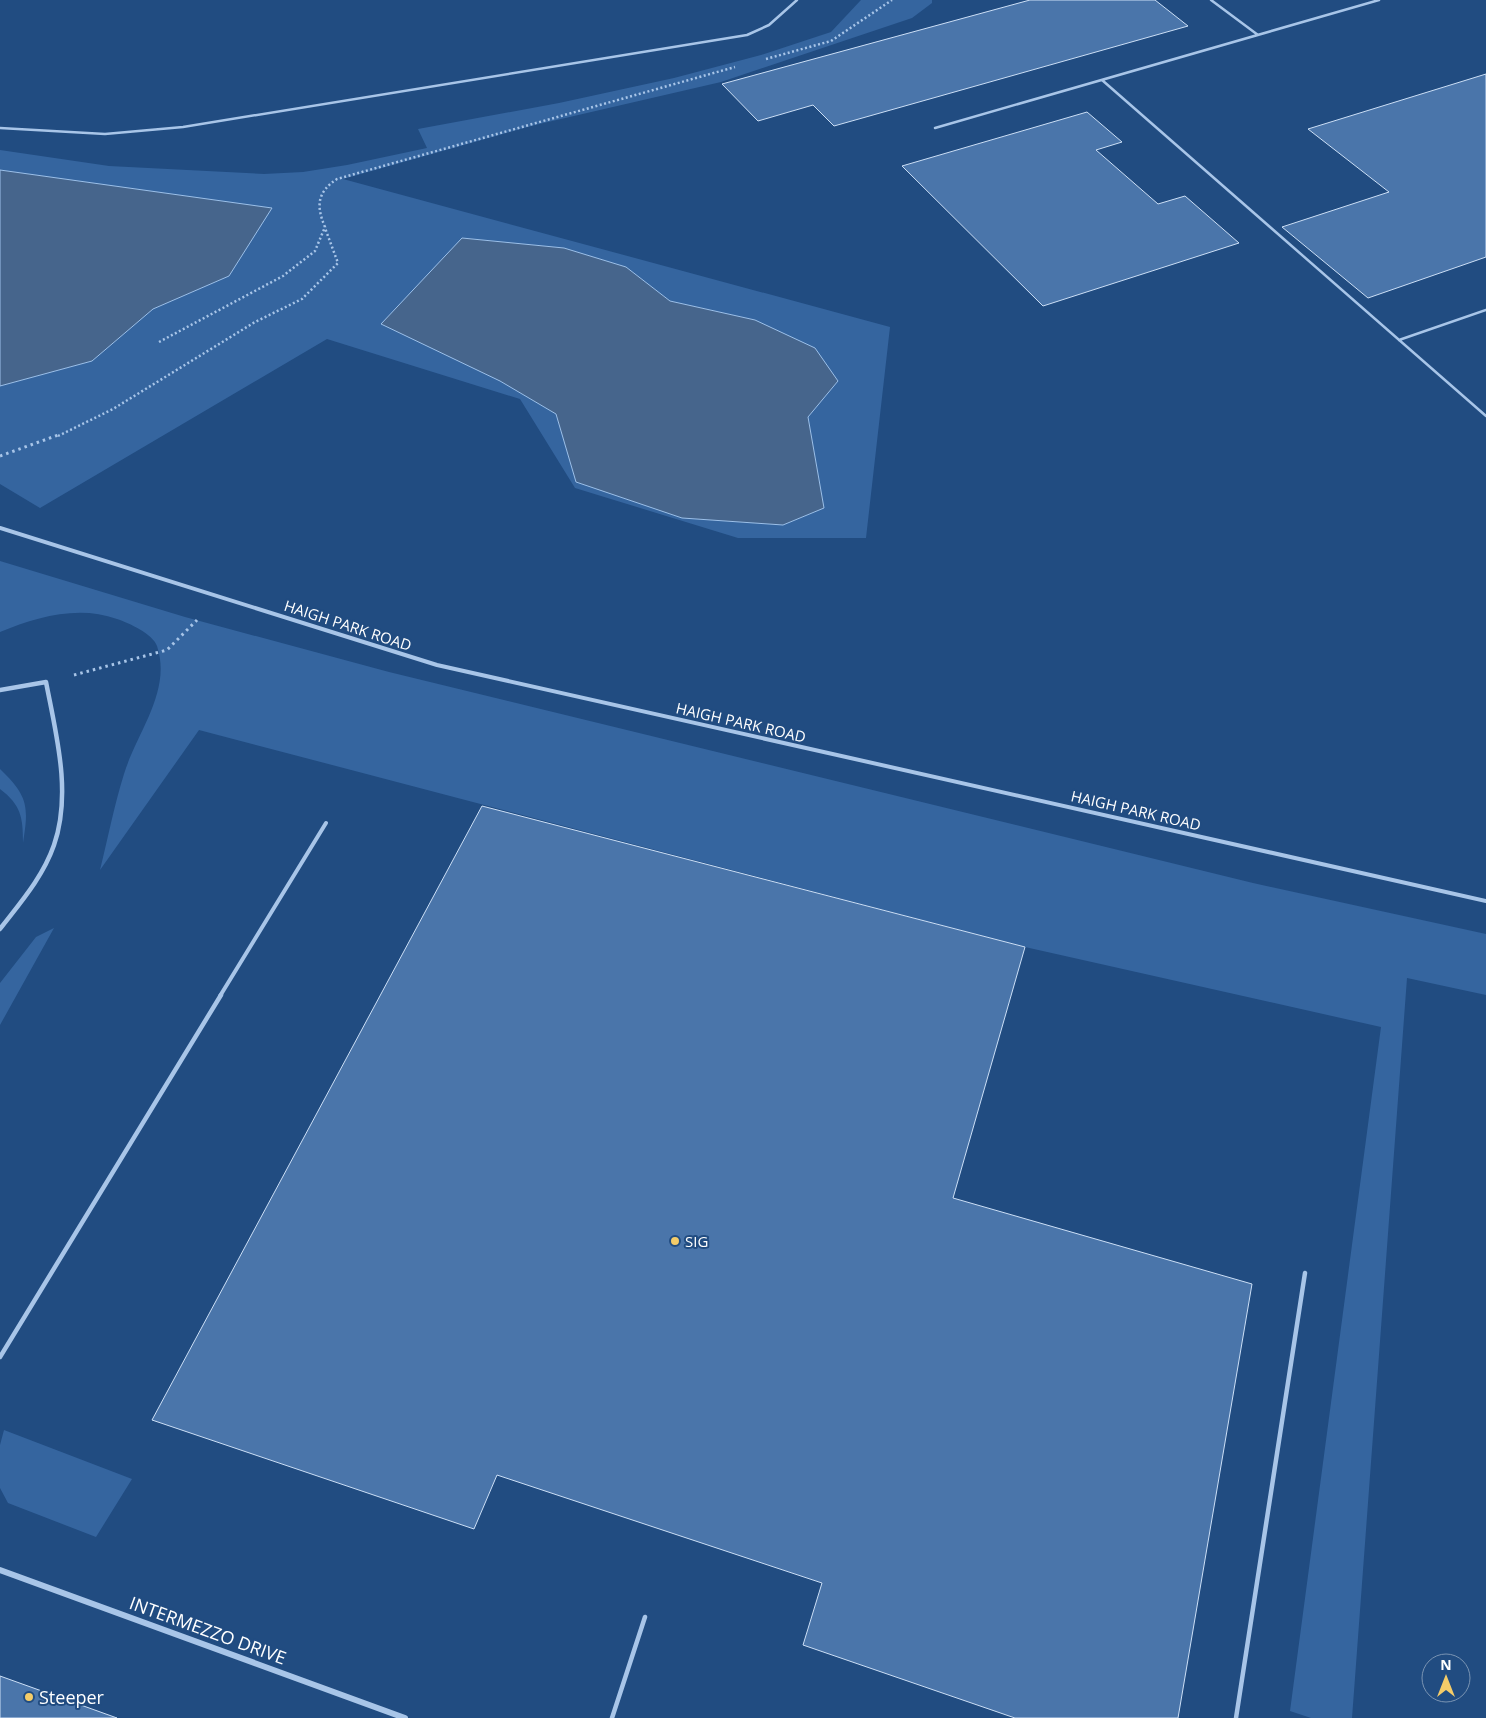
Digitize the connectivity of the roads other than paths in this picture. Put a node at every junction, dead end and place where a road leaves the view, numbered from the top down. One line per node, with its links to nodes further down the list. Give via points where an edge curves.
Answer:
1 (797, 0): 6 (lane, via 770,25 747,35 183,127 105,134)
2 (1211, 0): 4 (lane)
3 (1380, 0): 4 (lane)
4 (1258, 35): 5 (lane)
5 (1102, 80): 7 (lane); 9 (lane)
6 (0, 128)
7 (935, 128)
8 (1486, 310): 9 (lane)
9 (1399, 340): 10 (lane)
10 (1486, 416)
11 (0, 528): 14 (lane, HAIGH PARK ROAD, via 437,665)
12 (0, 690): 15 (street, via 46,682 59,754 61,796 58,830 45,866)
13 (326, 823): 17 (lane)
14 (1486, 901)
15 (0, 929)
16 (1305, 1273): 22 (lane)
17 (0, 1357)
18 (0, 1570): 20 (street, INTERMEZZO DRIVE)
19 (644, 1617): 21 (lane)
20 (405, 1718)
21 (612, 1718)
22 (1236, 1718)

